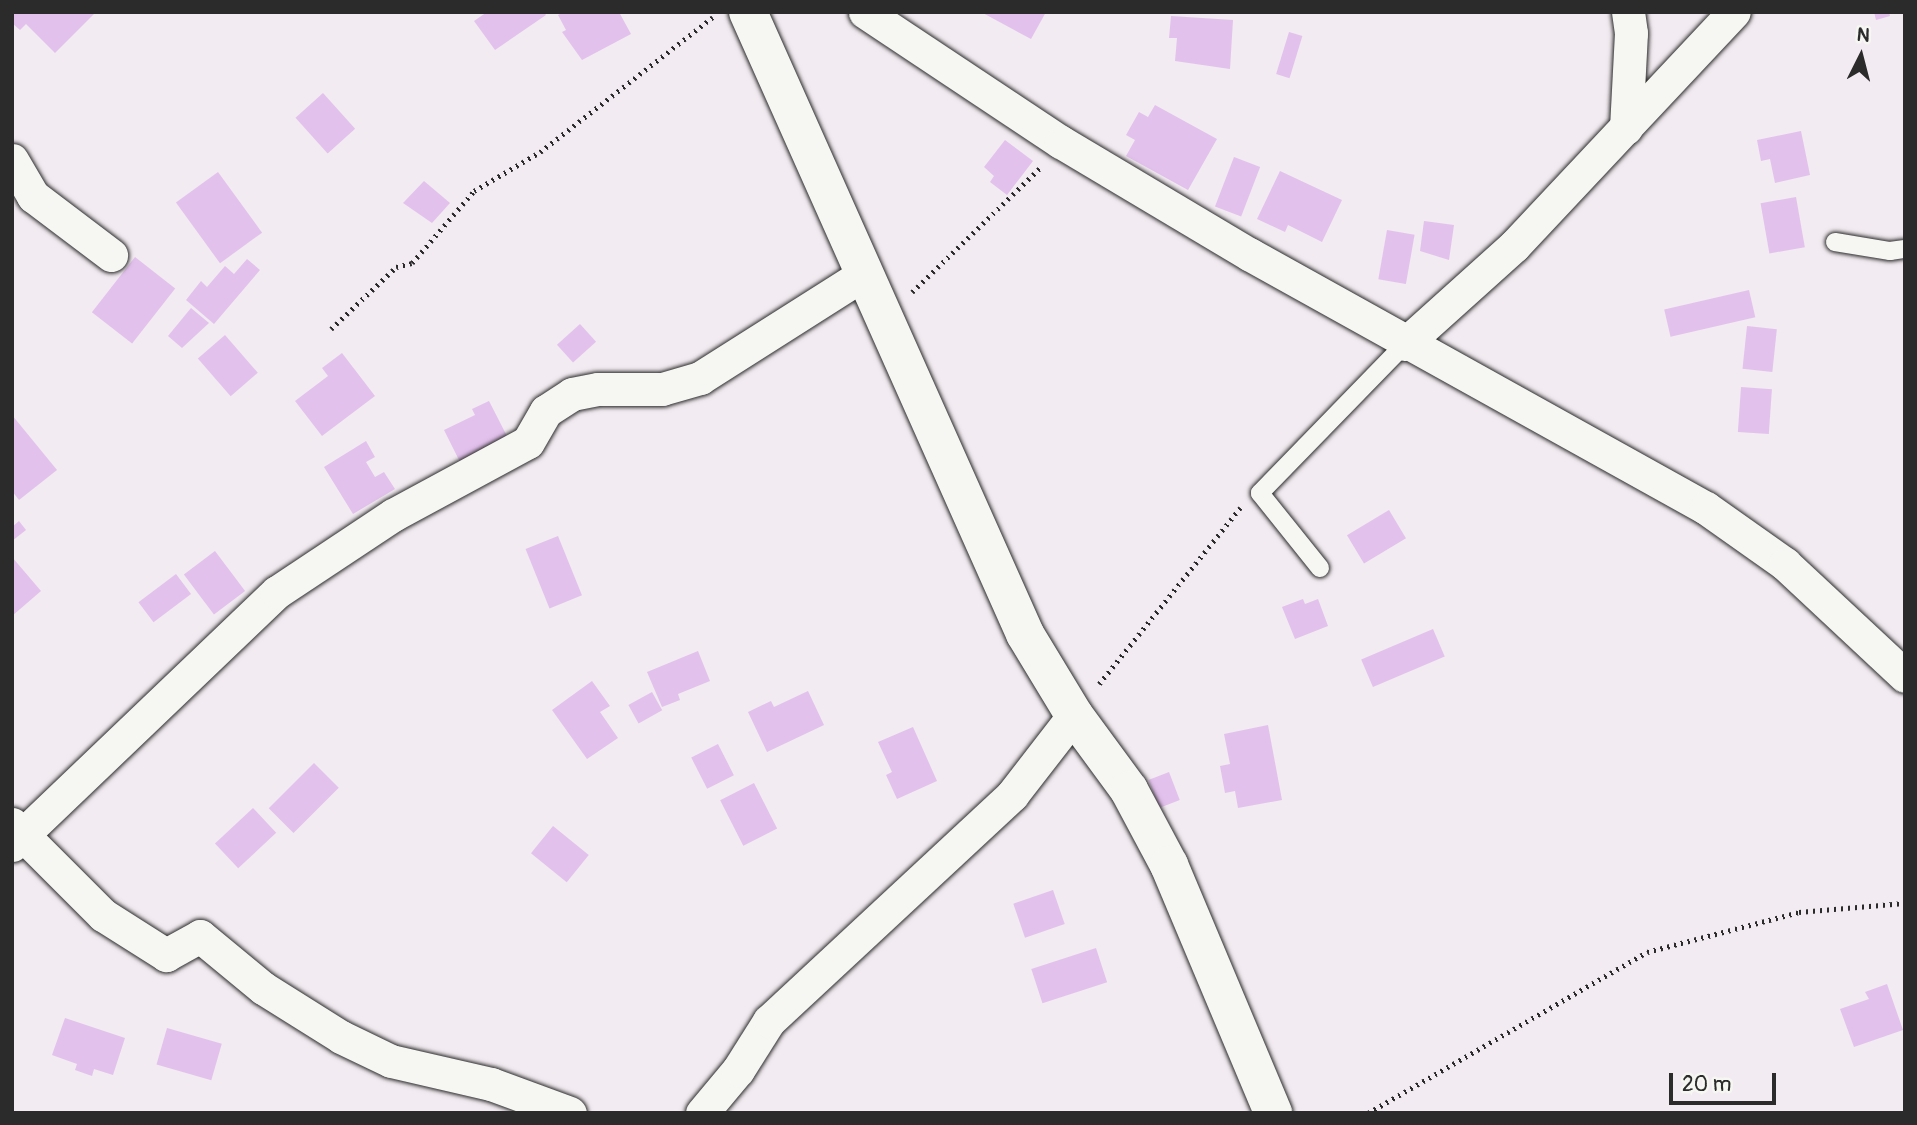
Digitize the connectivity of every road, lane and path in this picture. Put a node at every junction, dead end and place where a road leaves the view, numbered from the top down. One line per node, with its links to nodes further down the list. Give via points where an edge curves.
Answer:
1 (719, 12): 14 (path, via 540,152 474,191 412,263 396,267)
2 (748, 12): 12 (street)
3 (865, 12): 7 (street)
4 (1628, 12): 6 (street)
5 (1734, 12): 6 (street)
6 (1626, 128): 15 (street, via 1514,246)
7 (1061, 142): 13 (path, via 1025,185 920,288); 15 (street)
8 (12, 160): 11 (street, via 33,196)
9 (1835, 242): 10 (lane, via 1890,251)
10 (1905, 248)
11 (111, 255)
12 (862, 275): 13 (street); 20 (street, via 700,378 662,389 598,388 572,394 547,411 528,442 393,515 277,592)
13 (877, 310): 19 (street, via 1025,634)
14 (331, 329)
15 (1405, 344): 16 (lane); 18 (street, via 1706,508 1784,564)
16 (1260, 493): 17 (lane); 19 (path, via 1233,513)
17 (1320, 568)
18 (1905, 676)
19 (1074, 715): 23 (street, via 1012,795 769,1021); 24 (street, via 1129,790 1169,865)
20 (15, 834): 22 (street, via 103,915 166,955 200,936 263,988 341,1037 391,1061 491,1084)
21 (1905, 903): 25 (path, via 1799,912 1647,952)
22 (570, 1113)
23 (702, 1113)
24 (1273, 1113)
25 (1368, 1113)

